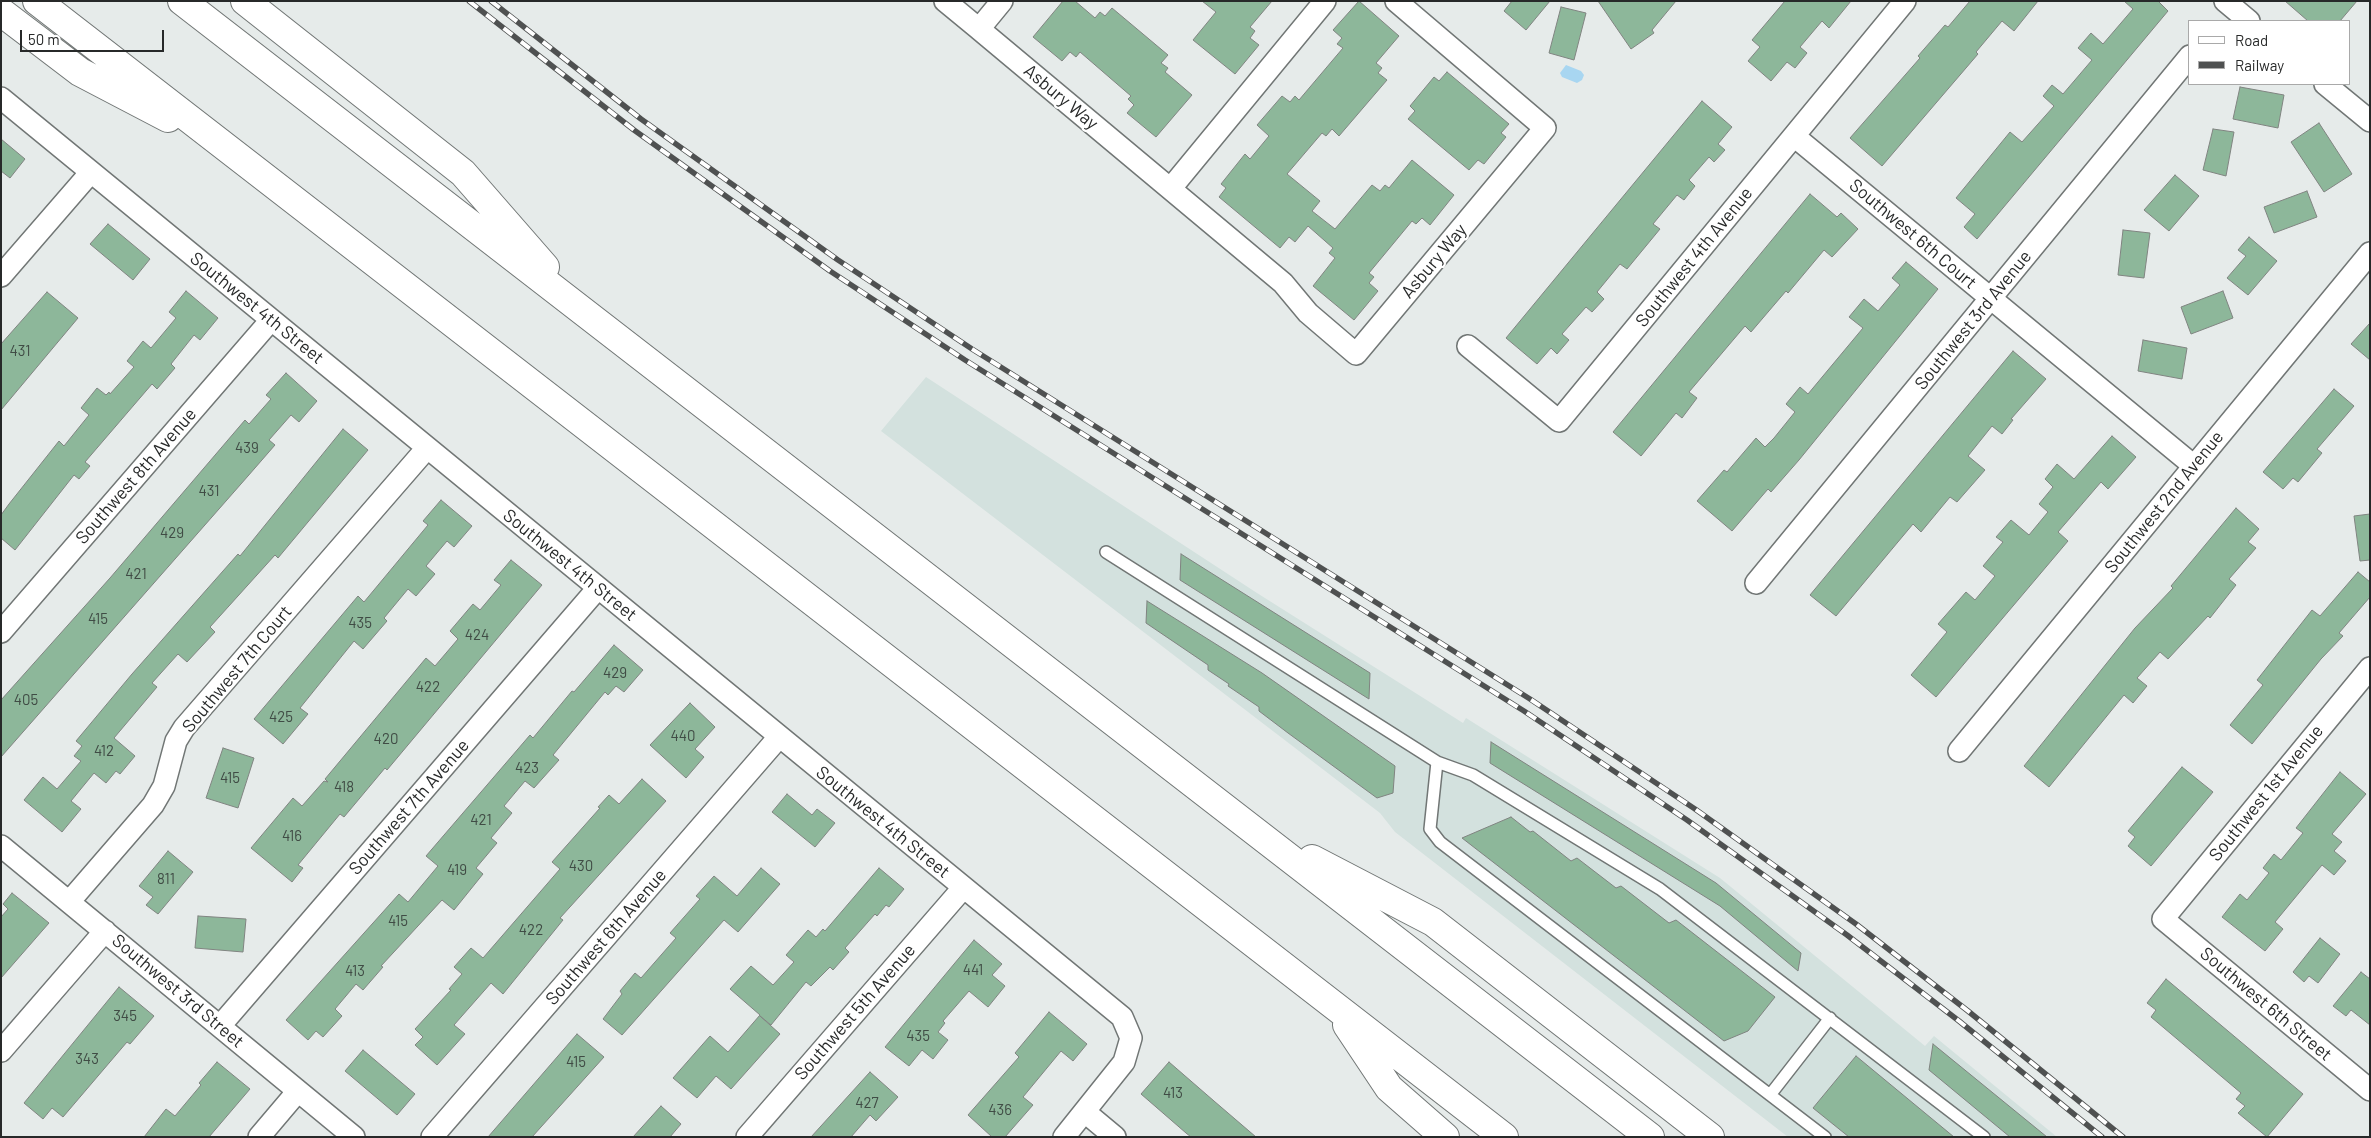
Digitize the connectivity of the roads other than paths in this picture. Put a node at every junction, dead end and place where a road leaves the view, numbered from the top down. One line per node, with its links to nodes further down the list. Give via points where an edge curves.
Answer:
1 (37, 1): 18 (highway)
2 (182, 1): 24 (highway)
3 (245, 1): 24 (highway, via 463,172)
4 (945, 1): 12 (street, Asbury Way)
5 (1002, 1): 12 (street)
6 (1325, 1): 20 (street)
7 (1396, 1): 20 (street, Asbury Way, via 1545,128 1356,354 1308,313 1284,283)
8 (1905, 1): 17 (street, Southwest 4th Avenue)
9 (2227, 8): 11 (street)
10 (1, 12): 18 (highway, via 80,72)
11 (2247, 20)
12 (979, 29): 20 (street, Asbury Way)
13 (2188, 58): 23 (street, Southwest 3rd Avenue)
14 (2326, 85): 16 (street)
15 (1, 98): 19 (street, Southwest 4th Street)
16 (2370, 121)
17 (1794, 136): 23 (street, Southwest 6th Court); 26 (street, Southwest 4th Avenue, via 1559,421)
18 (235, 154): 43 (highway)
19 (92, 172): 22 (street); 25 (street, Southwest 4th Street)
20 (1171, 188)
21 (2370, 253): 28 (street, Southwest 2nd Avenue)
22 (1, 276)
23 (1990, 298): 28 (street, Southwest 6th Court); 30 (street, Southwest 3rd Avenue)
24 (585, 313): 37 (highway)
25 (272, 320): 27 (street, Southwest 4th Street); 32 (street, Southwest 8th Avenue)
26 (1468, 346)
27 (427, 448): 31 (street, Southwest 4th Street); 40 (street, Southwest 7th Court, via 184,728 176,741 164,786 153,805)
28 (2194, 466): 35 (street, Southwest 2nd Avenue)
29 (1106, 552): 36 (lane)
30 (1756, 583)
31 (598, 588): 34 (street, Southwest 4th Street); 45 (street, Southwest 7th Avenue)
32 (1, 632)
33 (2370, 668): 41 (street, Southwest 1st Avenue)
34 (779, 737): 39 (street, Southwest 4th Street); 53 (street, Southwest 6th Avenue)
35 (1959, 751)
36 (1437, 762): 44 (lane, via 1473,775 1660,889); 49 (lane, via 1430,829 1440,842)
37 (1251, 828): 59 (highway); 60 (highway, via 1433,922)
38 (1, 846): 40 (street, Southwest 3rd Street)
39 (963, 888): 50 (street, Southwest 4th Street, via 1122,1017 1131,1038 1124,1062); 54 (street, Southwest 5th Avenue)
40 (69, 902): 42 (street, Southwest 3rd Street)
41 (2163, 919): 47 (street, Southwest 6th Street)
42 (105, 931): 45 (street, Southwest 3rd Street); 46 (street)
43 (1334, 1005): 57 (highway, via 1389,1088); 58 (highway)
44 (1830, 1018): 49 (lane); 62 (lane)
45 (220, 1026): 48 (street, Southwest 3rd Street)
46 (1, 1052)
47 (2370, 1090)
48 (298, 1091): 51 (street); 52 (street, Southwest 3rd Street)
49 (1770, 1094): 61 (lane)
50 (1085, 1112): 55 (street); 56 (street)
51 (259, 1137)
52 (354, 1137)
53 (432, 1137)
54 (747, 1137)
55 (1064, 1137)
56 (1115, 1137)
57 (1445, 1137)
58 (1504, 1137)
59 (1650, 1137)
60 (1710, 1137)
61 (1825, 1137)
62 (1984, 1137)

